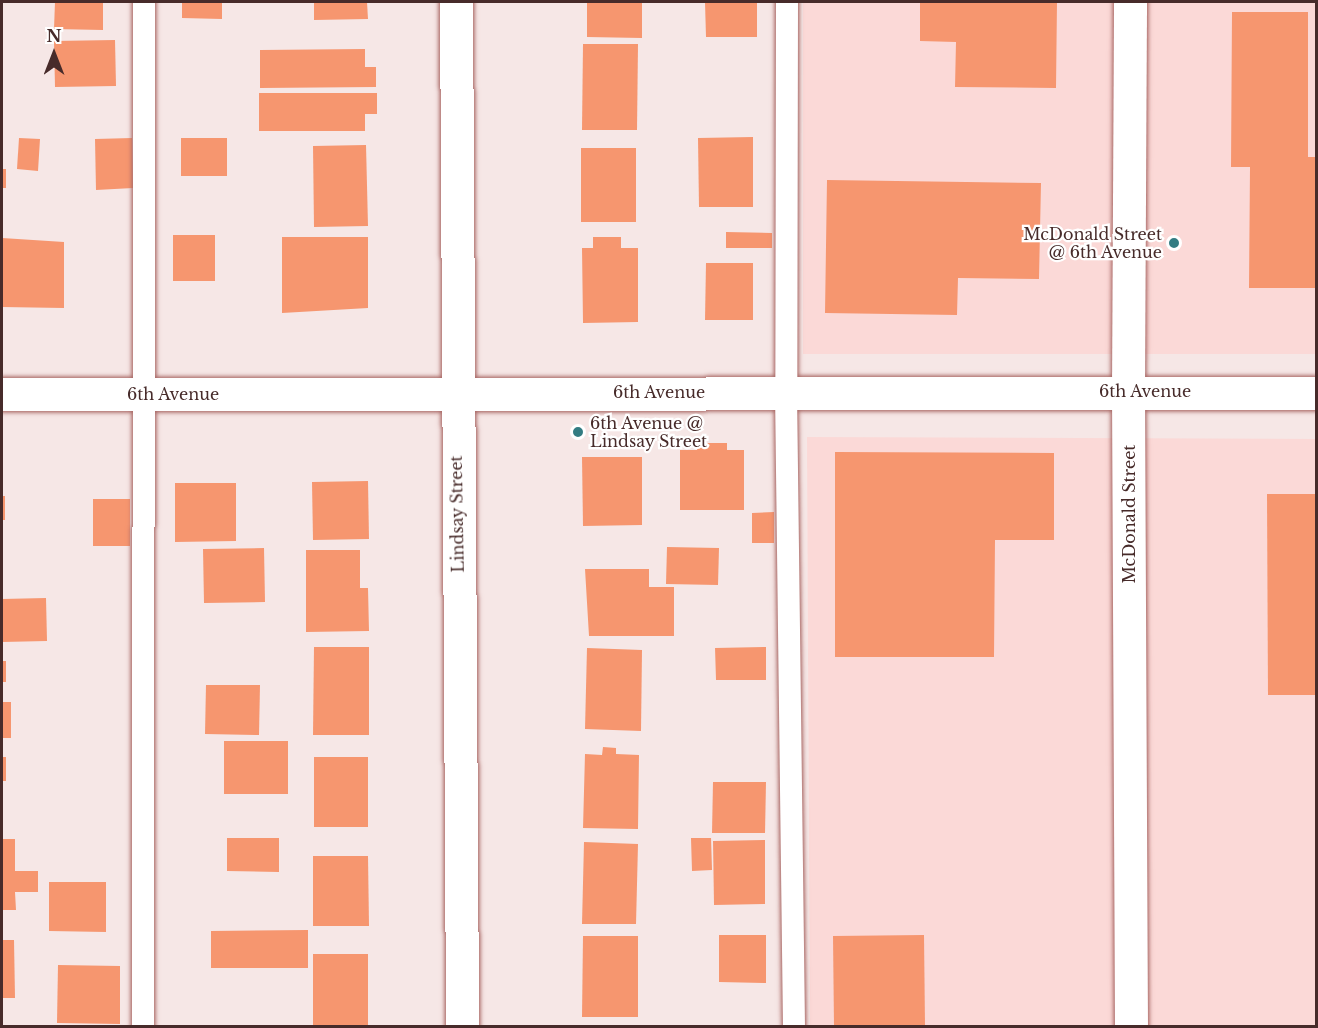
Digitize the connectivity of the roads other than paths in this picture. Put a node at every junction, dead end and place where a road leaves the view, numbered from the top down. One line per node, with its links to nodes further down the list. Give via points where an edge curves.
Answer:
1 (144, 2): 10 (lane)
2 (456, 2): 7 (street, Lindsay Street)
3 (787, 2): 5 (lane)
4 (1130, 2): 6 (street, McDonald Street)
5 (786, 391): 6 (street, 6th Avenue); 7 (street, 6th Avenue); 13 (lane)
6 (1128, 391): 8 (street, 6th Avenue); 14 (street, McDonald Street)
7 (455, 392): 10 (street, 6th Avenue); 12 (street, Lindsay Street)
8 (1317, 393)
9 (2, 394): 10 (street, 6th Avenue)
10 (144, 394): 11 (lane)
11 (143, 1026)
12 (462, 1026)
13 (794, 1026)
14 (1131, 1026)

